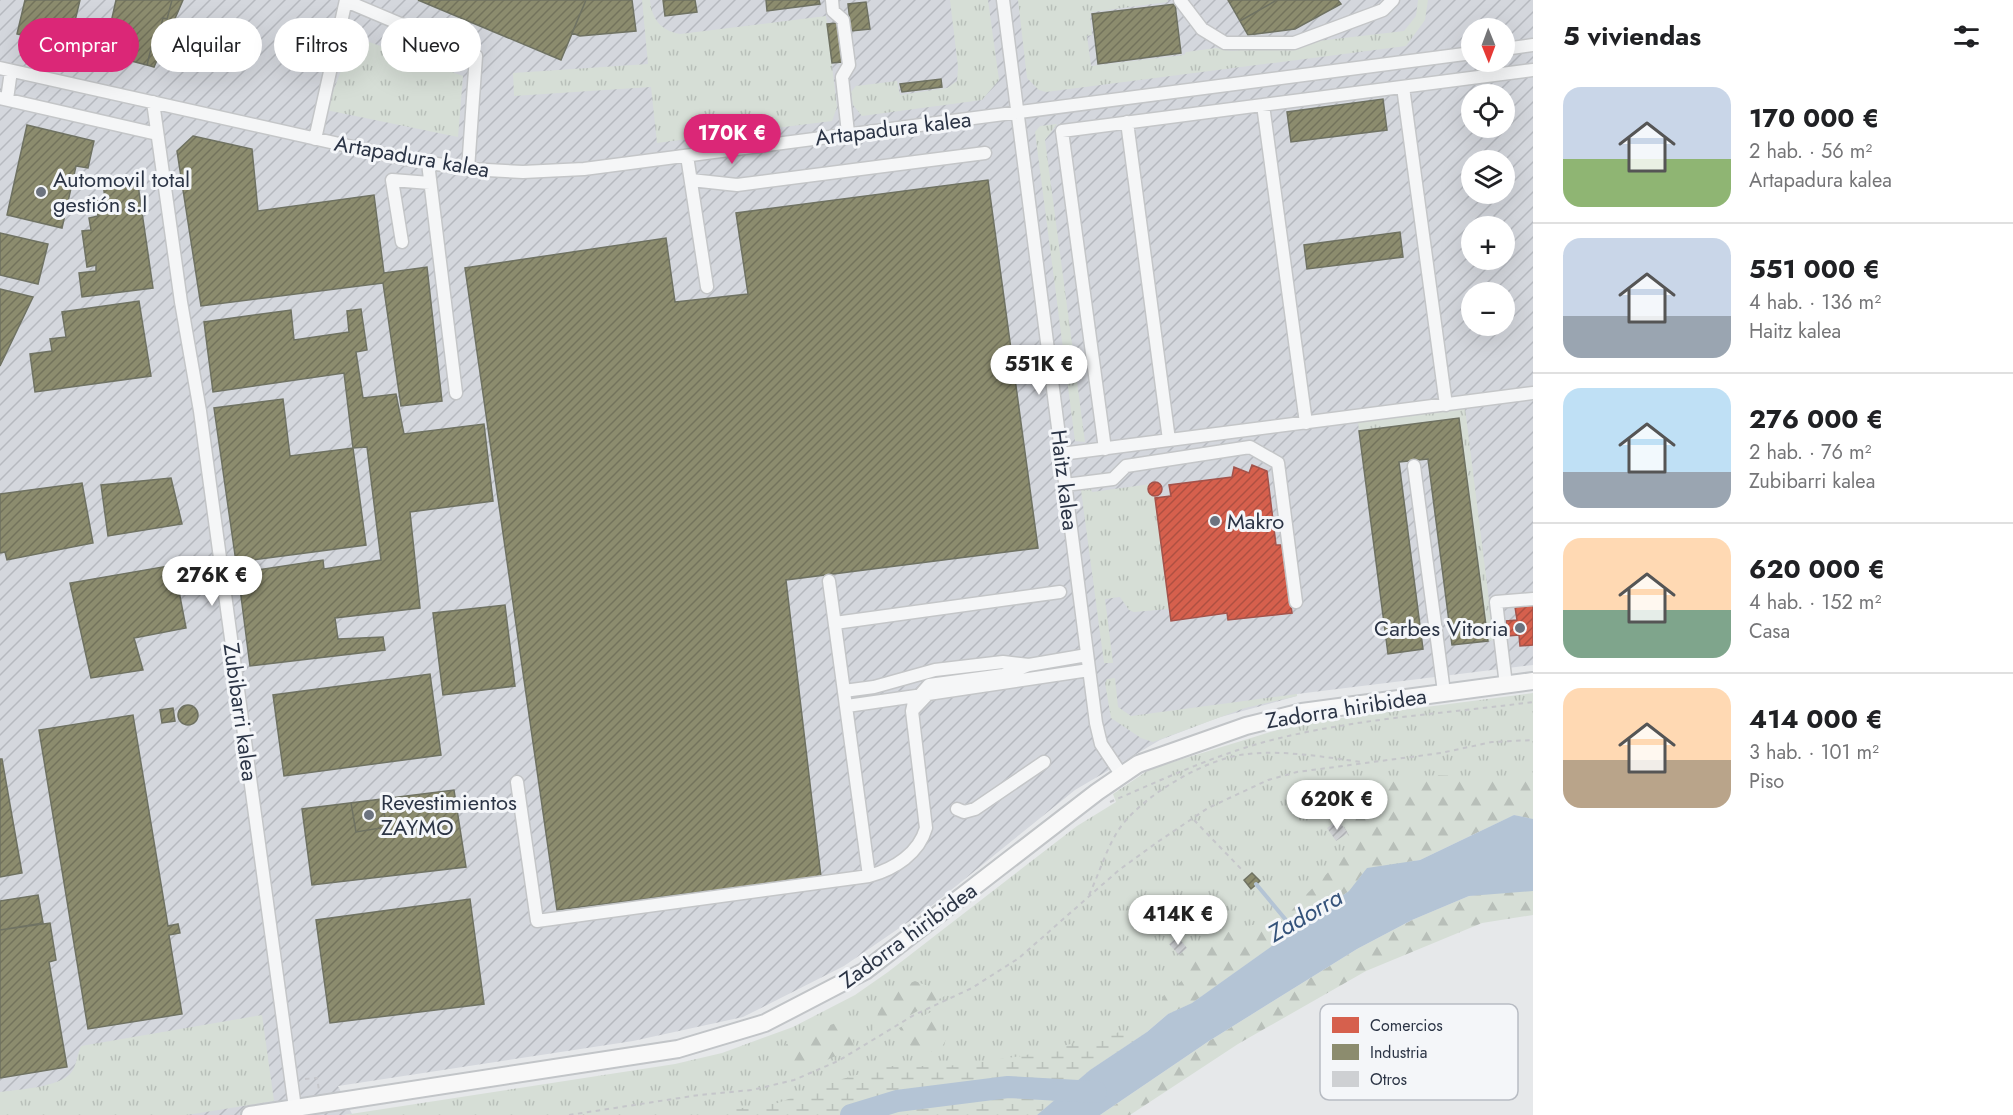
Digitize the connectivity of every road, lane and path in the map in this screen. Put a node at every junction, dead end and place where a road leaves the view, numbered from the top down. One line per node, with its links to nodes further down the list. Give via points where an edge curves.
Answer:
1 (832, 0): 17 (street, via 833,11 843,20 849,65 842,77)
2 (1003, 0): 15 (street, Haitz kalea)
3 (1180, 0): 4 (street, via 1202,29 1225,43 1294,43 1383,10)
4 (1393, 0)
5 (346, 1): 19 (street); 23 (street, via 476,57)
6 (1533, 45): 7 (street)
7 (1515, 47)
8 (1461, 54): 15 (street, Artapadura kalea)
9 (6, 70): 12 (street); 13 (street, Artapadura kalea)
10 (1533, 70): 11 (street)
11 (1403, 87): 14 (street); 30 (street)
12 (3, 98): 18 (street)
13 (153, 102): 18 (street, Zubibarri kalea); 19 (street, Artapadura kalea)
14 (1263, 105): 16 (street); 31 (street)
15 (1018, 112): 17 (street, Artapadura kalea); 34 (street, Haitz kalea)
16 (1127, 123): 32 (street); 33 (street, via 1062,131)
17 (848, 133): 21 (street, Artapadura kalea)
18 (157, 134): 62 (street, Zubibarri kalea)
19 (315, 139): 22 (street, Artapadura kalea)
20 (985, 153): 24 (street, via 737,185)
21 (687, 156): 23 (street, Artapadura kalea, via 555,171); 24 (street)
22 (428, 163): 23 (street, Artapadura kalea); 25 (street)
23 (468, 169)
24 (691, 180): 27 (street)
25 (430, 183): 26 (street, via 392,180); 28 (street)
26 (402, 242)
27 (707, 287)
28 (456, 393)
29 (1533, 393): 30 (street)
30 (1446, 405): 31 (street)
31 (1306, 423): 32 (street)
32 (1169, 441): 33 (street)
33 (1105, 449): 34 (street)
34 (1062, 454): 36 (street, Haitz kalea)
35 (1414, 466): 49 (street)
36 (1065, 485): 40 (street, via 1113,479 1126,466 1250,447 1278,464); 42 (street, Haitz kalea)
37 (830, 581): 41 (street)
38 (1060, 592): 41 (street)
39 (1533, 599): 47 (street, via 1496,602)
40 (1296, 602)
41 (835, 622): 48 (street)
42 (1087, 655): 43 (street); 44 (street, Haitz kalea)
43 (1029, 665): 46 (street, via 1003,662 935,670); 50 (street, via 1003,675 929,685)
44 (1089, 670): 50 (street); 55 (street, Haitz kalea, via 1101,744)
45 (1533, 681): 47 (main road, Zadorra hiribidea)
46 (890, 683): 48 (street); 50 (street, via 906,683 918,689)
47 (1506, 685): 49 (main road, Zadorra hiribidea)
48 (844, 691): 51 (street)
49 (1444, 693): 55 (main road, Zadorra hiribidea, via 1278,717 1179,747)
50 (920, 700): 51 (street); 60 (street, via 926,828 922,842 882,873)
51 (847, 706): 60 (street)
52 (1533, 740): 54 (path, via 1492,742)
53 (1044, 762): 57 (street, via 975,809)
54 (1367, 762): 58 (path, via 1268,780 1209,807); 61 (path, via 1280,752 1245,754 1179,779 1137,809 1122,825)
55 (1121, 774): 62 (main road, Zadorra hiribidea, via 865,971 765,1023 678,1049)
56 (517, 782): 60 (street, via 537,921)
57 (957, 809)
58 (1194, 819): 59 (path); 61 (path, via 1119,870)
59 (1244, 872)
60 (869, 876)
61 (1089, 897): 64 (path, via 1019,958 972,988 914,1015 838,1061 794,1080 752,1090)
62 (296, 1108): 63 (main road, Zadorra hiribidea)
63 (250, 1115)
64 (569, 1115)

